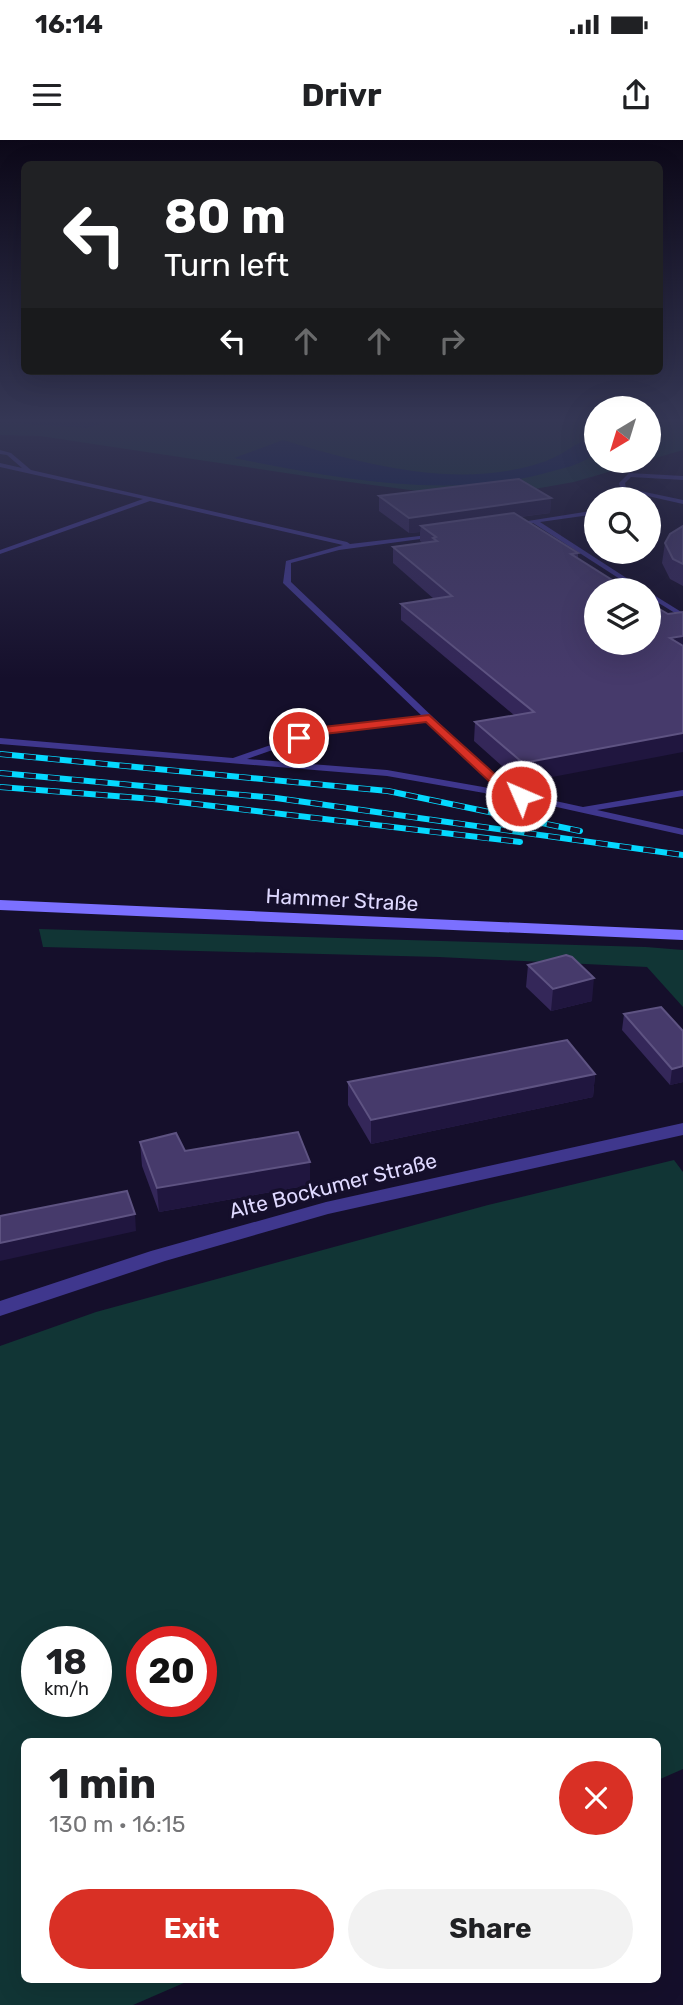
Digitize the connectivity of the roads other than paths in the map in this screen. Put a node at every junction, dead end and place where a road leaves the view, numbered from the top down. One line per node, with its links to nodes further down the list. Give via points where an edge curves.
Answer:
1 (133, 505): 8 (lane)
2 (170, 505): 7 (lane)
3 (584, 514): 4 (lane)
4 (534, 521): 5 (lane); 9 (lane)
5 (506, 525)
6 (451, 533): 7 (lane)
7 (354, 546): 12 (lane, via 288,562 287,583)
8 (0, 552)
9 (623, 578)
10 (661, 602): 11 (lane)
11 (683, 616)
12 (429, 718): 14 (lane, via 323,730); 16 (lane, via 495,780)
13 (0, 741): 14 (lane)
14 (230, 762): 16 (lane, via 387,773)
15 (683, 793): 17 (lane)
16 (534, 799): 17 (lane)
17 (583, 810): 18 (lane)
18 (683, 832)
19 (0, 905): 20 (main road, Hammer Straße)
20 (683, 935)
21 (683, 1129): 22 (street, Alte Bockumer Straße, via 326,1208 158,1256)
22 (0, 1309)

